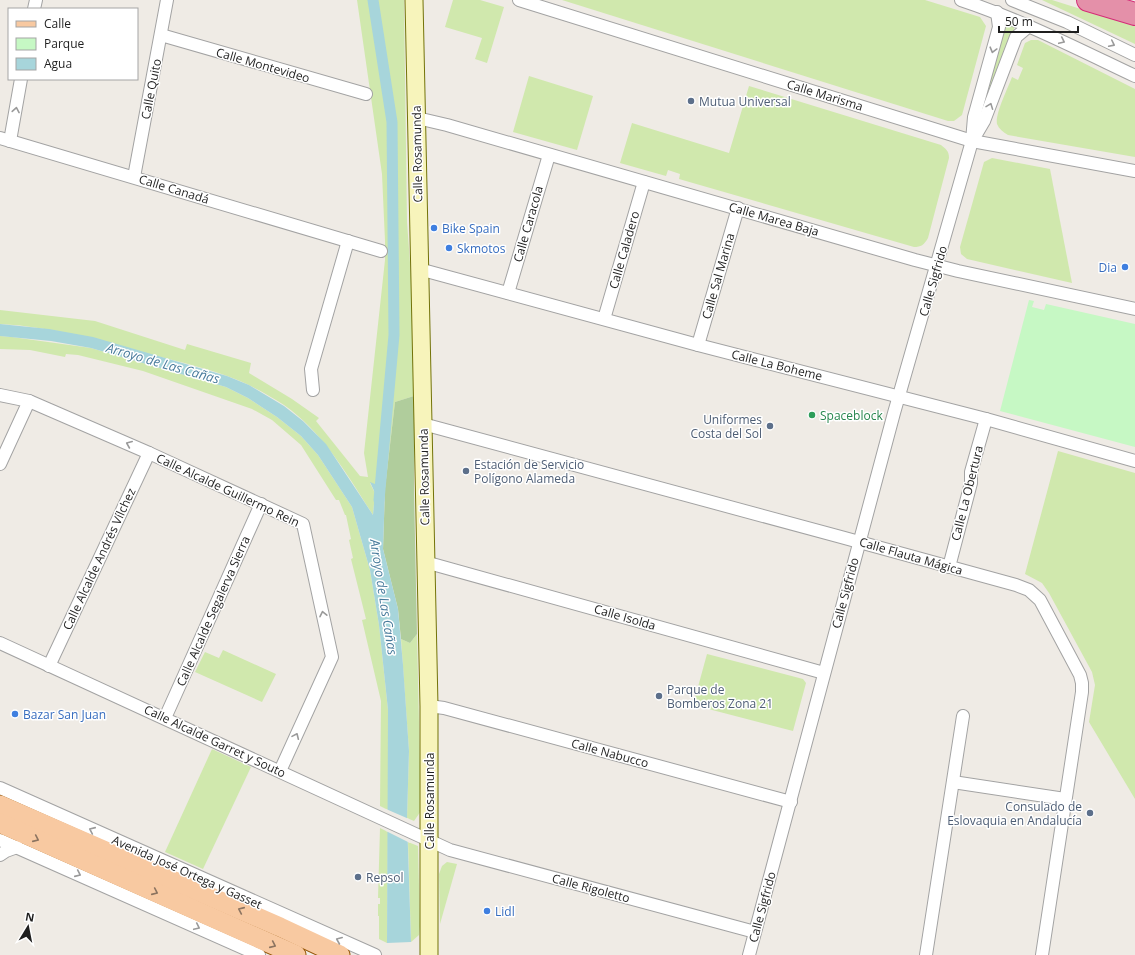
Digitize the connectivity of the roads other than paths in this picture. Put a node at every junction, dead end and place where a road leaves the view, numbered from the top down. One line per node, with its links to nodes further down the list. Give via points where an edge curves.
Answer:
1 (167, 0): 10 (street, Calle Quito)
2 (414, 0): 15 (main road, Calle Rosamunda)
3 (519, 0): 17 (street, Calle Marisma)
4 (961, 0): 7 (street)
5 (1012, 0): 11 (street, one-way to 11, via 1067,22)
6 (1088, 0): 8 (highway)
7 (997, 12): 9 (street); 17 (street, Calle Sigfrido, one-way to 17, via 999,27 974,117)
8 (1135, 14)
9 (1029, 26): 12 (street, one-way to 12); 17 (street, Calle Sigfrido, one-way to 9, via 984,121 1016,36)
10 (161, 35): 14 (street, Calle Montevideo); 20 (street, Calle Quito)
11 (1135, 55)
12 (1135, 76)
13 (21, 80): 16 (street, one-way to 13)
14 (366, 94)
15 (417, 118): 18 (street, Calle Marea Baja); 26 (main road, Calle Rosamunda)
16 (5, 140): 20 (street, Calle Canadá)
17 (972, 141): 19 (street, Calle Marisma); 25 (street, Calle Sigfrido)
18 (549, 155): 21 (street, Calle Marea Baja); 27 (street, Calle Caracola)
19 (1135, 171)
20 (134, 177): 23 (street, Calle Canadá)
21 (644, 182): 22 (street, Calle Marea Baja); 29 (street, Calle Caladero)
22 (738, 208): 25 (street, Calle Marea Baja); 30 (street, Calle Sal Marina)
23 (348, 241): 24 (street, Calle Canadá); 31 (street, via 311,368)
24 (381, 251)
25 (937, 266): 28 (street, Calle Marea Baja); 33 (street, Calle Sigfrido)
26 (419, 268): 27 (street, Calle La Boheme); 36 (main road, Calle Rosamunda)
27 (508, 293): 29 (street, Calle La Boheme)
28 (1135, 309)
29 (604, 319): 30 (street, Calle La Boheme)
30 (698, 345): 33 (street, Calle La Boheme)
31 (314, 390)
32 (0, 396): 34 (street, Calle Alcalde Guillermo Rein)
33 (899, 396): 35 (street, Calle La Boheme); 41 (street, Calle Sigfrido)
34 (29, 401): 37 (street, Calle Alcalde Guillermo Rein, one-way to 34); 39 (street)
35 (986, 419): 38 (street, Calle La Boheme); 43 (street, Calle La Obertura)
36 (423, 424): 41 (street, Calle Flauta Mágica); 42 (main road, Calle Rosamunda)
37 (149, 453): 40 (street, Calle Alcalde Guillermo Rein); 45 (street, Calle Alcalde Andrés Vílchez)
38 (1135, 461)
39 (0, 464)
40 (261, 504): 49 (street, Calle Alcalde Segalerva Sierra); 50 (street, Calle Alcalde Guillermo Rein, one-way to 40, via 332,657 303,524)
41 (859, 542): 43 (street, Calle Flauta Mágica); 46 (street, Calle Sigfrido)
42 (426, 562): 46 (street, Calle Isolda); 47 (main road, Calle Rosamunda)
43 (949, 567): 53 (street, Calle Flauta Mágica, via 1029,590 1040,600 1080,675 1082,692)
44 (0, 643): 45 (street, Calle Alcalde Garret y Souto)
45 (49, 666): 49 (street, Calle Alcalde Garret y Souto)
46 (824, 673): 54 (street, Calle Sigfrido)
47 (429, 706): 54 (street, Calle Nabucco, via 452,710); 57 (main road, Calle Rosamunda)
48 (963, 716): 51 (street)
49 (165, 718): 50 (street, Calle Alcalde Garret y Souto)
50 (280, 771): 57 (street, Calle Alcalde Garret y Souto)
51 (952, 782): 53 (street); 68 (street)
52 (0, 788): 65 (street, Avenida José Ortega y Gasset, one-way to 52)
53 (1065, 799): 69 (street, Calle Flauta Mágica)
54 (791, 802): 61 (street, Calle Sigfrido)
55 (0, 805): 64 (main road, Avenida José Ortega y Gasset, one-way to 55)
56 (0, 823): 63 (main road, one-way to 63)
57 (424, 837): 61 (street, Calle Rigoletto, via 450,850); 66 (main road, Calle Rosamunda)
58 (0, 840): 59 (street)
59 (17, 847): 60 (street); 62 (street, one-way to 62)
60 (0, 855)
61 (755, 932): 67 (street, Calle Sigfrido)
62 (260, 955)
63 (296, 955)
64 (340, 955)
65 (375, 955)
66 (429, 955)
67 (749, 955)
68 (926, 955)
69 (1042, 955)

